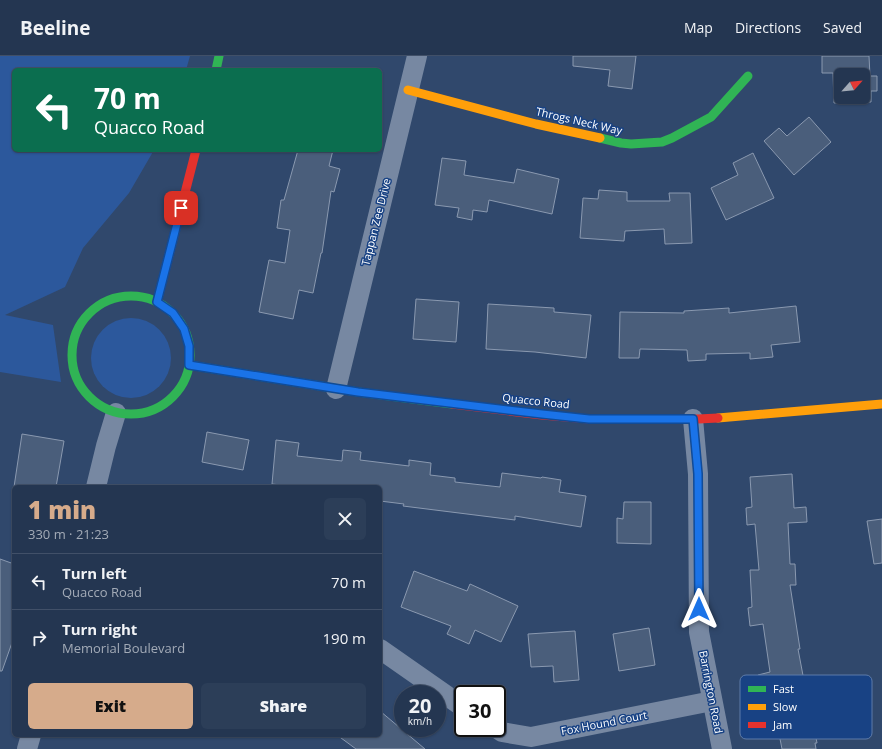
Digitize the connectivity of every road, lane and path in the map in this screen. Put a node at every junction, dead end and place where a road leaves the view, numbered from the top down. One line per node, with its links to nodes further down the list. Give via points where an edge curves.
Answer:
1 (219, 56): 3 (street)
2 (417, 56): 5 (street, Tappan Zee Drive)
3 (216, 68)
4 (748, 76): 5 (street, Throgs Neck Way, via 710,116 662,142 631,144 536,124)
5 (408, 90): 9 (street, Tappan Zee Drive)
6 (195, 152): 7 (street)
7 (157, 302): 8 (street, via 173,313 184,329 189,346); 11 (street, via 138,296 118,297 100,304 85,317 75,334 72,354 74,373 84,391 98,404)
8 (189, 365): 9 (street, Quacco Road); 11 (street, via 183,384 171,399 154,410 136,414)
9 (336, 389): 12 (street, Quacco Road, via 589,419)
10 (882, 404): 12 (street, Quacco Road)
11 (116, 413): 13 (street)
12 (693, 419): 16 (street, Barrington Road, via 698,474 698,632)
13 (96, 485)
14 (382, 650): 15 (street)
15 (454, 701)
16 (712, 701): 17 (street, Fox Hound Court, via 531,737); 20 (street, Barrington Road)
17 (506, 733)
18 (30, 737): 19 (street)
19 (27, 749)
20 (722, 749)

